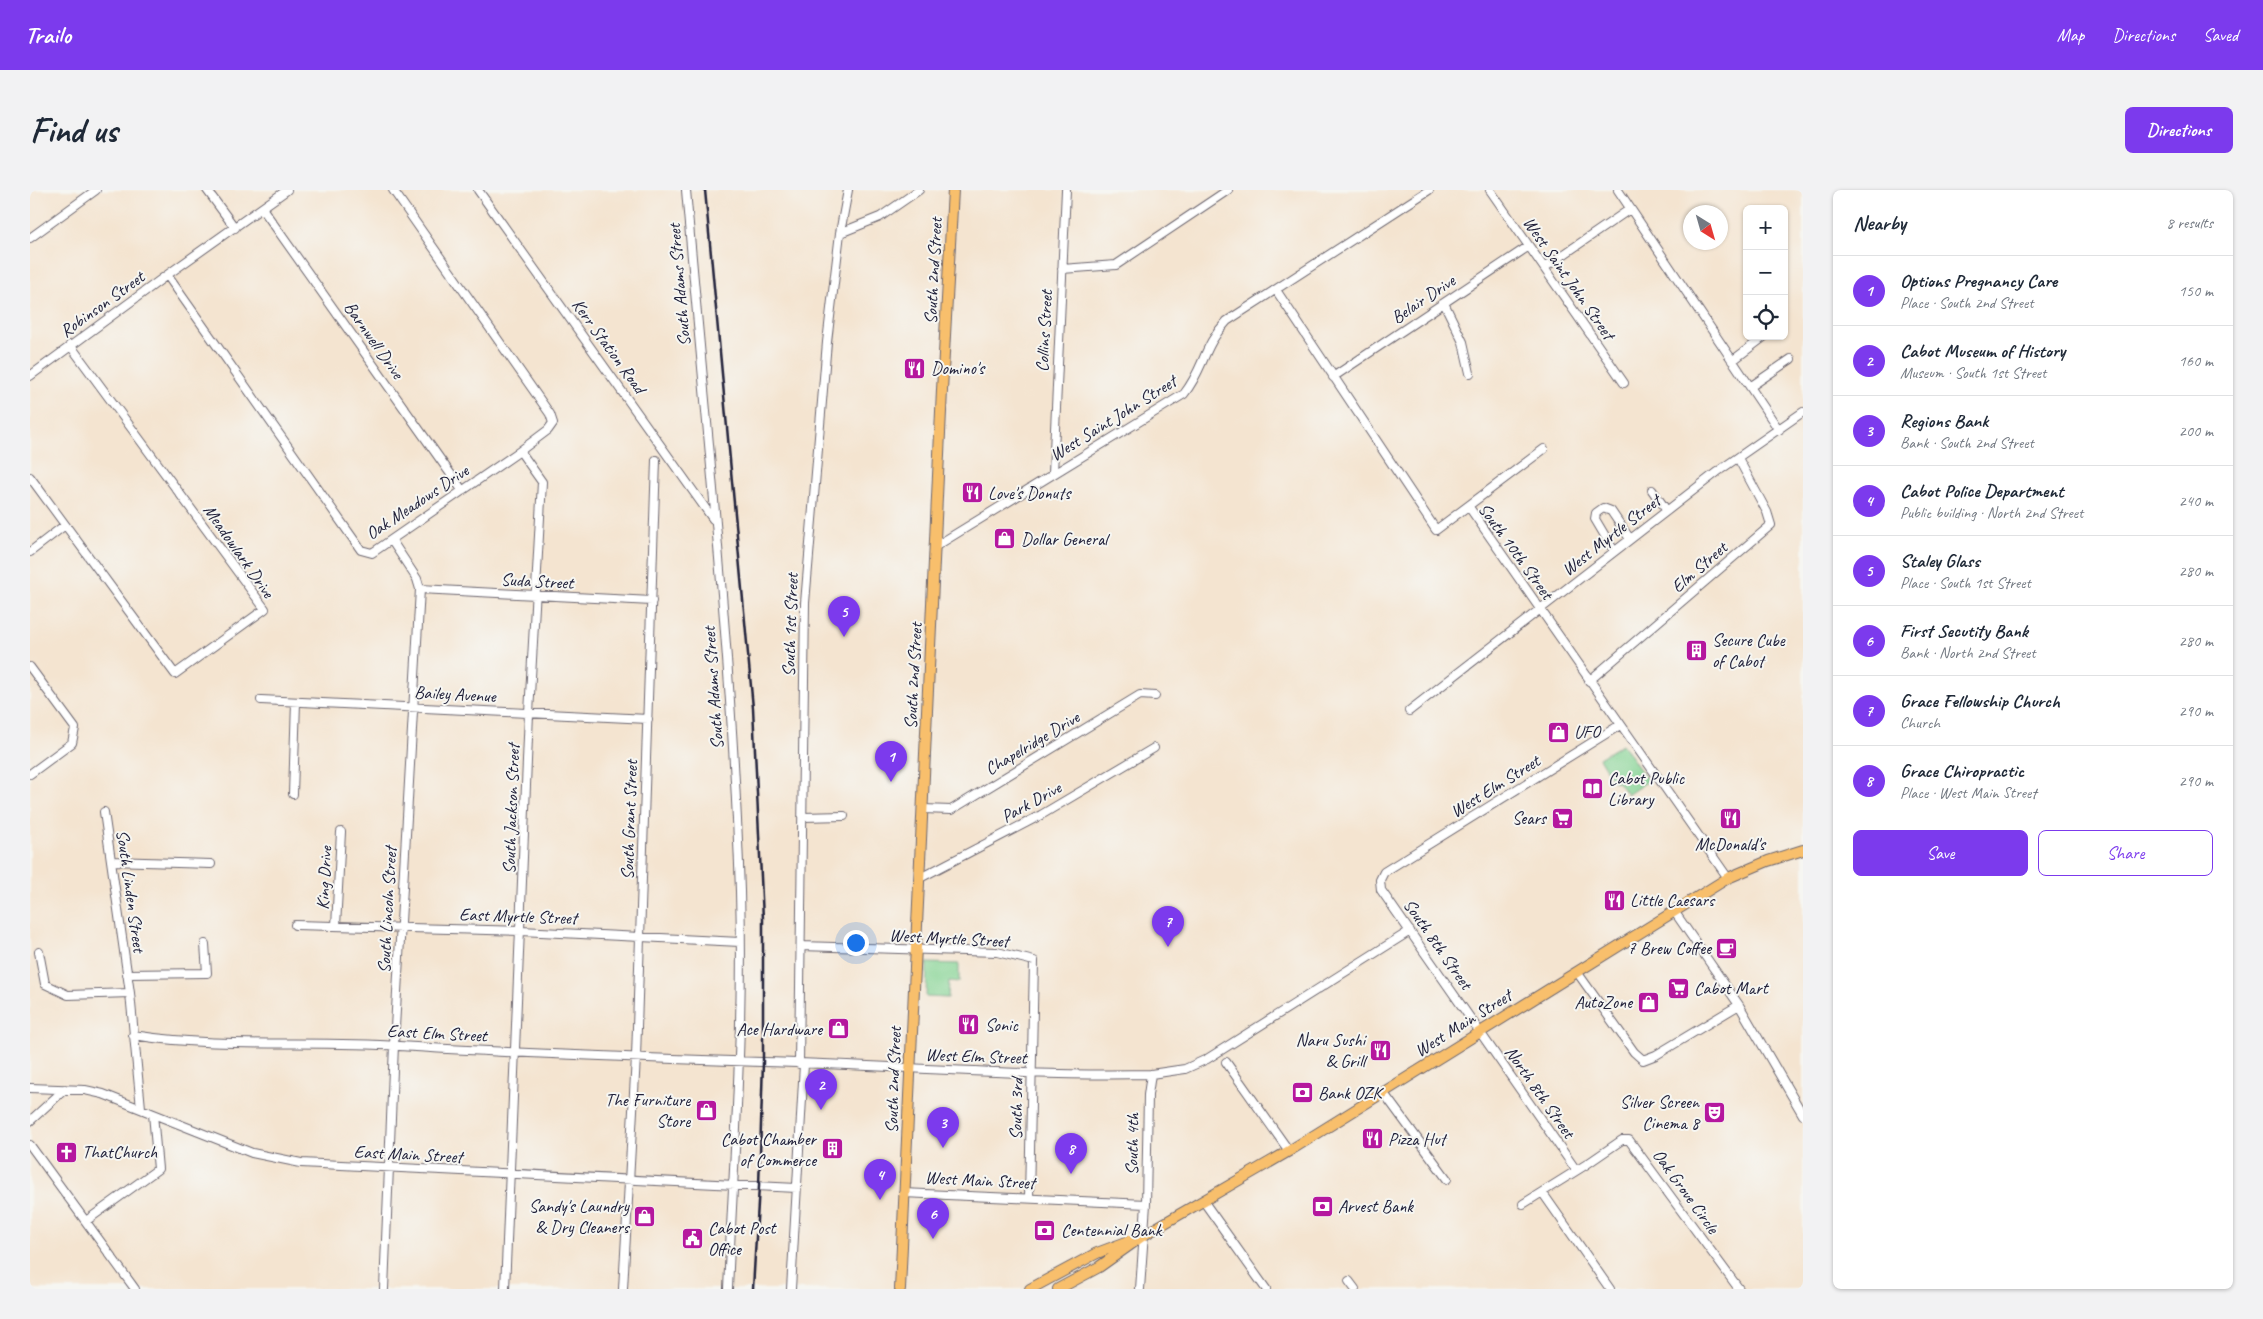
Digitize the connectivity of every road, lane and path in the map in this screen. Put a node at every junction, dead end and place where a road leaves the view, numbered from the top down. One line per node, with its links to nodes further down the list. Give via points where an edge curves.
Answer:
1 (96, 190): 19 (street)
2 (207, 190): 17 (street)
3 (287, 190): 15 (street)
4 (393, 190): 38 (street, Oak Meadows Drive, via 550,414 553,423 548,430)
5 (478, 190): 47 (street, Kerr Station Road)
6 (686, 190): 47 (street, South Adams Street)
7 (848, 190): 18 (street, South 1st Street)
8 (919, 190): 18 (street, via 880,217)
9 (953, 190): 51 (main road, South 2nd Street)
10 (1066, 190): 22 (street, Collins Street)
11 (1228, 190): 22 (street, via 1116,265)
12 (1429, 190): 24 (street, West Saint John Street)
13 (1490, 190): 20 (street, West Saint John Street)
14 (1618, 190): 16 (street)
15 (262, 208): 17 (street); 43 (street, Barnwell Drive)
16 (1630, 209): 21 (street); 29 (street)
17 (235, 228): 23 (street)
18 (840, 234): 74 (street, South 1st Street, via 826,351 805,604)
19 (31, 235)
20 (1529, 246): 21 (street, West Saint John Street); 25 (street, Belair Drive)
21 (1544, 268): 33 (street, West Saint John Street)
22 (1062, 269): 41 (street, Collins Street)
23 (167, 274): 27 (street, Robinson Street); 50 (street, Oak Meadows Drive, via 361,550 372,553)
24 (1276, 290): 32 (street, South 10th Street); 41 (street, West Saint John Street, via 1227,321 1214,334 1193,384 1184,394)
25 (1444, 303): 30 (street, via 1463,342); 32 (street, Belair Drive)
26 (1760, 340): 29 (street)
27 (70, 345): 31 (street, Robinson Street); 48 (street, Meadowlark Drive, via 265,609 175,674)
28 (1791, 359): 34 (street)
29 (1732, 361): 34 (street)
30 (1470, 373)
31 (30, 376)
32 (1333, 376): 45 (street, South 10th Street, via 1436,530)
33 (1624, 384)
34 (1750, 387): 36 (street)
35 (1803, 412): 36 (street, West Myrtle Street)
36 (1779, 430): 39 (street, West Myrtle Street)
37 (1544, 449): 45 (street)
38 (520, 451): 43 (street, Oak Meadows Drive); 55 (street, South Jackson Street, via 542,482)
39 (1738, 458): 46 (street, West Myrtle Street); 59 (street, Elm Street, via 1771,525)
40 (656, 460): 56 (street, South Grant Street)
41 (1053, 473): 51 (street, West Saint John Street)
42 (30, 477): 48 (street, Meadowlark Drive)
43 (462, 490): 50 (street, Oak Meadows Drive)
44 (1652, 490): 46 (street)
45 (1468, 507): 57 (street, South 10th Street)
46 (1667, 511): 49 (street, West Myrtle Street)
47 (714, 520): 89 (street, South Adams Street, via 734,772)
48 (64, 525): 53 (street)
49 (1630, 538): 52 (street, West Myrtle Street); 52 (street, via 1611,511 1603,508 1596,513 1595,518)
50 (392, 541): 54 (street, South Lincoln Street)
51 (936, 546): 71 (main road, South 2nd Street)
52 (1614, 551): 57 (street, West Myrtle Street)
53 (30, 552)
54 (420, 589): 55 (street, Suda Street); 63 (street, South Lincoln Street)
55 (536, 596): 56 (street, Suda Street); 65 (street, South Jackson Street)
56 (652, 601): 66 (street, South Grant Street)
57 (1540, 610): 59 (street, South 10th Street); 64 (street, West Myrtle Street)
58 (30, 666): 69 (street, via 75,728 72,743)
59 (1589, 681): 67 (street, South 10th Street)
60 (1155, 696): 71 (street, Chapelridge Drive, via 1140,695 950,810)
61 (261, 700): 62 (street, Bailey Avenue)
62 (296, 702): 63 (street, Bailey Avenue); 70 (street)
63 (414, 707): 65 (street, Bailey Avenue); 85 (street, South Lincoln Street)
64 (1410, 710)
65 (529, 713): 66 (street, Bailey Avenue); 86 (street, South Jackson Street)
66 (648, 719): 88 (street, South Grant Street)
67 (1620, 725): 79 (street, West Elm Street); 81 (street, South 10th Street)
68 (1154, 748): 80 (street, Park Drive, via 1041,815)
69 (30, 774)
70 (292, 794)
71 (923, 809): 80 (main road, South 2nd Street)
72 (104, 812): 77 (street, South Linden Street)
73 (844, 816): 74 (street)
74 (803, 817): 91 (street, South 1st Street)
75 (341, 832): 84 (street, King Drive)
76 (1803, 850): 81 (main road, West Main Street)
77 (111, 861): 78 (street); 96 (street, South Linden Street)
78 (211, 864)
79 (1384, 872): 87 (street, South 8th Street, via 1380,880 1382,890)
80 (920, 878): 92 (main road, South 2nd Street)
81 (1728, 878): 82 (main road, West Main Street)
82 (1674, 911): 95 (main road, West Main Street); 98 (street)
83 (295, 925): 84 (street, East Myrtle Street)
84 (336, 926): 85 (street, East Myrtle Street)
85 (401, 927): 86 (street, East Myrtle Street); 101 (street, South Lincoln Street)
86 (521, 931): 88 (street, East Myrtle Street); 102 (street, South Jackson Street)
87 (1410, 931): 99 (street, South 8th Street); 109 (street, West Elm Street, via 1207,1059 1185,1069)
88 (640, 936): 89 (street, East Myrtle Street); 103 (street, South Grant Street)
89 (740, 942): 104 (street, South Adams Street)
90 (205, 944): 96 (street, South Linden Street, via 207,973)
91 (801, 946): 92 (street, West Myrtle Street); 106 (street, South 1st Street)
92 (916, 950): 94 (street, West Myrtle Street, via 998,952); 107 (main road, South 2nd Street)
93 (39, 952): 97 (street, via 45,984 68,995)
94 (1034, 961): 108 (street, South 3rd)
95 (1577, 972): 98 (street, via 1643,1060); 99 (main road, West Main Street)
96 (127, 974): 97 (street, South Linden Street)
97 (130, 993): 100 (street, South Linden Street)
98 (1738, 1005): 115 (street)
99 (1480, 1031): 112 (main road, West Main Street); 120 (street, North 8th Street)
100 (134, 1035): 101 (street, East Elm Street, via 255,1043); 113 (street, South Linden Street)
101 (394, 1045): 102 (street, East Elm Street); 119 (street, South Lincoln Street)
102 (514, 1053): 103 (street, East Elm Street); 121 (street, South Jackson Street)
103 (636, 1057): 104 (street, East Elm Street); 122 (street, South Grant Street)
104 (740, 1062): 106 (street, West Elm Street); 124 (street, South Adams Street)
105 (1226, 1062): 118 (street)
106 (802, 1064): 107 (street, West Elm Street); 125 (street, South 1st Street)
107 (909, 1069): 108 (street, West Elm Street); 127 (main road, South 2nd Street)
108 (1031, 1073): 109 (street, West Elm Street); 128 (street, South 3rd)
109 (1151, 1074): 130 (street, South 4th)
110 (30, 1088): 111 (street, East Main Street)
111 (65, 1089): 113 (street, East Main Street, via 103,1094); 116 (street)
112 (1383, 1092): 118 (main road, West Main Street); 123 (street)
113 (141, 1108): 114 (street, East Main Street)
114 (153, 1114): 119 (street, East Main Street, via 252,1153 301,1164); 132 (street, via 158,1169)
115 (1803, 1115)
116 (30, 1121)
117 (30, 1146): 132 (street)
118 (1289, 1151): 129 (main road, West Main Street)
119 (388, 1168): 121 (street, East Main Street); 136 (street, South Lincoln Street)
120 (1576, 1170): 126 (street, Oak Grove Circle); 148 (street, Oak Grove Circle, via 1622,1140 1629,1140)
121 (508, 1175): 122 (street, East Main Street); 137 (street, South Jackson Street)
122 (630, 1180): 124 (street, East Main Street); 138 (street, South Grant Street)
123 (1447, 1180)
124 (733, 1185): 125 (street, East Main Street); 139 (street, South Adams Street)
125 (797, 1188): 140 (street, South 1st Street)
126 (1542, 1192): 131 (street, Oak Grove Circle); 147 (street)
127 (903, 1193): 128 (street, West Main Street); 141 (main road, South 2nd Street)
128 (1028, 1198): 130 (street, West Main Street)
129 (1204, 1202): 133 (main road, West Main Street); 145 (street)
130 (1146, 1204): 133 (street, South 4th)
131 (1523, 1204)
132 (86, 1220): 135 (street)
133 (1144, 1235): 142 (main road, West Main Street, via 1097,1253); 143 (main road, West Main Street, via 1099,1267); 144 (street, South 4th)
134 (1349, 1281): 146 (street)
135 (135, 1289)
136 (384, 1289)
137 (505, 1289)
138 (623, 1289)
139 (728, 1289)
140 (791, 1289)
141 (900, 1289)
142 (1030, 1289)
143 (1058, 1289)
144 (1140, 1289)
145 (1266, 1289)
146 (1355, 1289)
147 (1610, 1289)
148 (1740, 1289)

